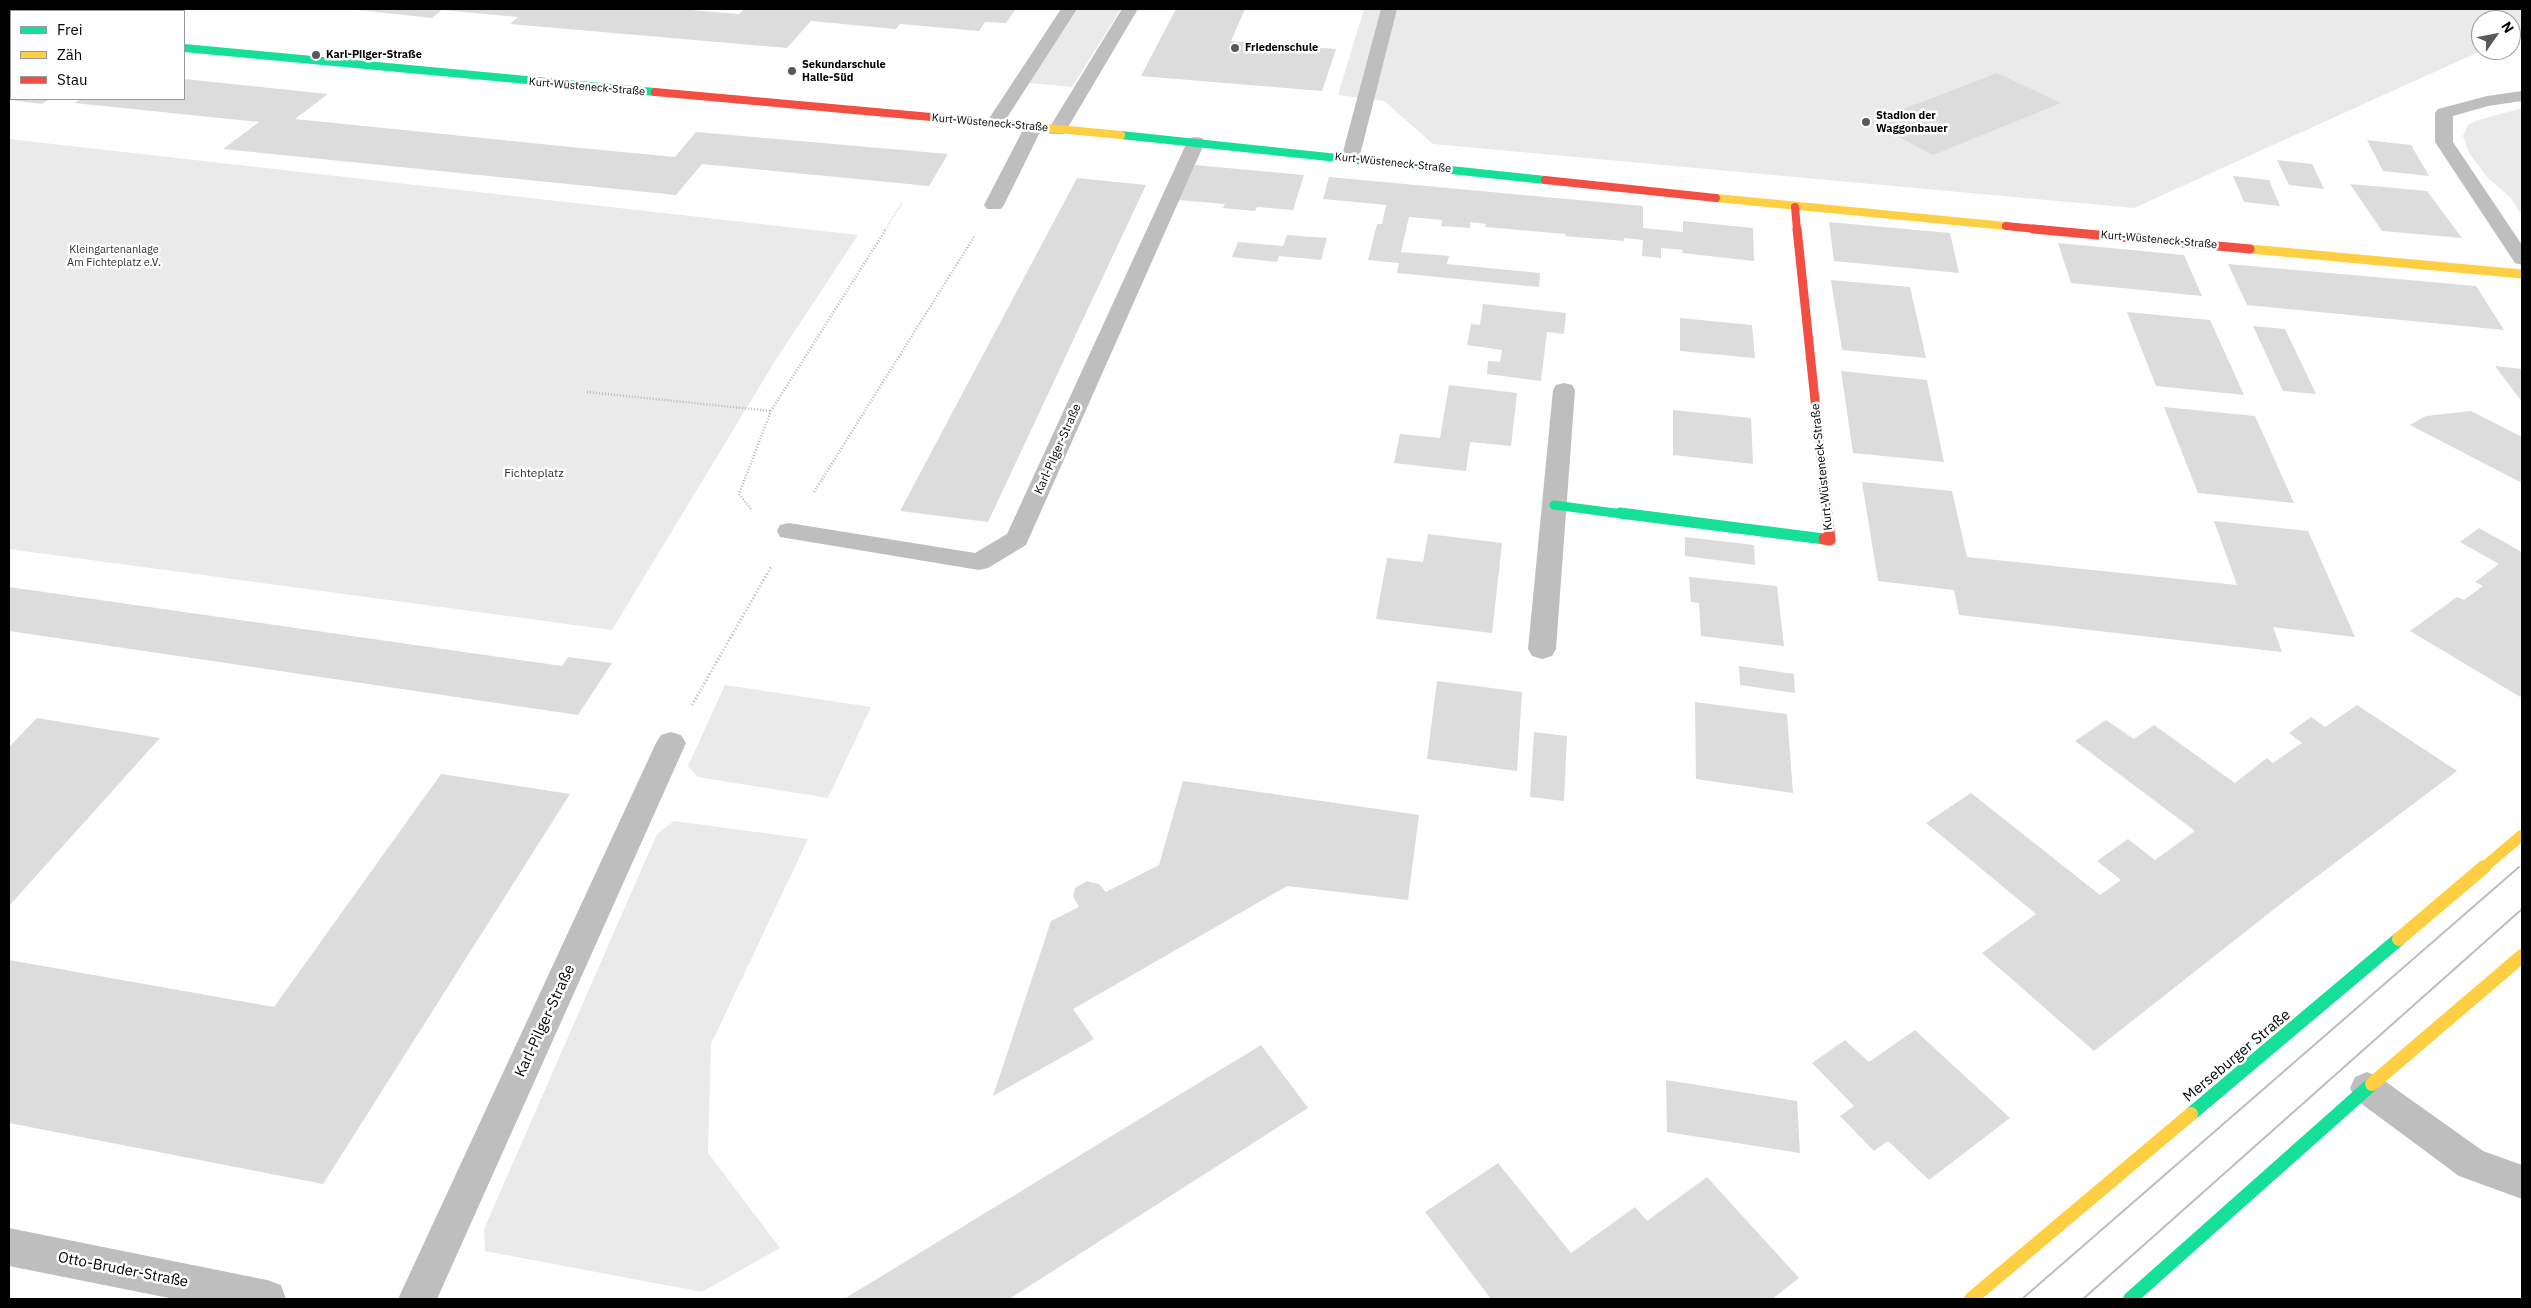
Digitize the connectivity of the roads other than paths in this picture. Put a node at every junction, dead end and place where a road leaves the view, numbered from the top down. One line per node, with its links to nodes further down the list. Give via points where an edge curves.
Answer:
1 (1068, 9): 6 (street)
2 (1130, 9): 8 (street)
3 (1389, 9): 10 (lane)
4 (185, 48): 6 (street, Kurt-Wüsteneck-Straße)
5 (2522, 96): 13 (lane, via 2487,101 2444,113 2444,142)
6 (994, 124): 7 (street, Kurt-Wüsteneck-Straße)
7 (1033, 128): 8 (street, Kurt-Wüsteneck-Straße); 11 (street)
8 (1057, 130): 9 (street, Kurt-Wüsteneck-Straße)
9 (1196, 142): 10 (street, Kurt-Wüsteneck-Straße); 17 (lane, Karl-Pilger-Straße, via 1017,540 980,562)
10 (1350, 159): 12 (street, Kurt-Wüsteneck-Straße)
11 (994, 204)
12 (1795, 207): 14 (street, Kurt-Wüsteneck-Straße); 16 (street, Kurt-Wüsteneck-Straße, via 1830,540)
13 (2522, 259)
14 (2522, 274)
15 (1564, 390): 16 (street)
16 (1554, 505): 18 (street)
17 (789, 531)
18 (1542, 649)
19 (671, 743): 26 (street, Karl-Pilger-Straße)
20 (2522, 835): 27 (street, Merseburger Straße)
21 (2522, 956): 22 (street)
22 (2367, 1088): 23 (street, via 2472,1164); 28 (street)
23 (2522, 1182)
24 (9, 1247): 25 (street, Otto-Bruder-Straße)
25 (267, 1299)
26 (417, 1299)
27 (1971, 1299)
28 (2130, 1299)

